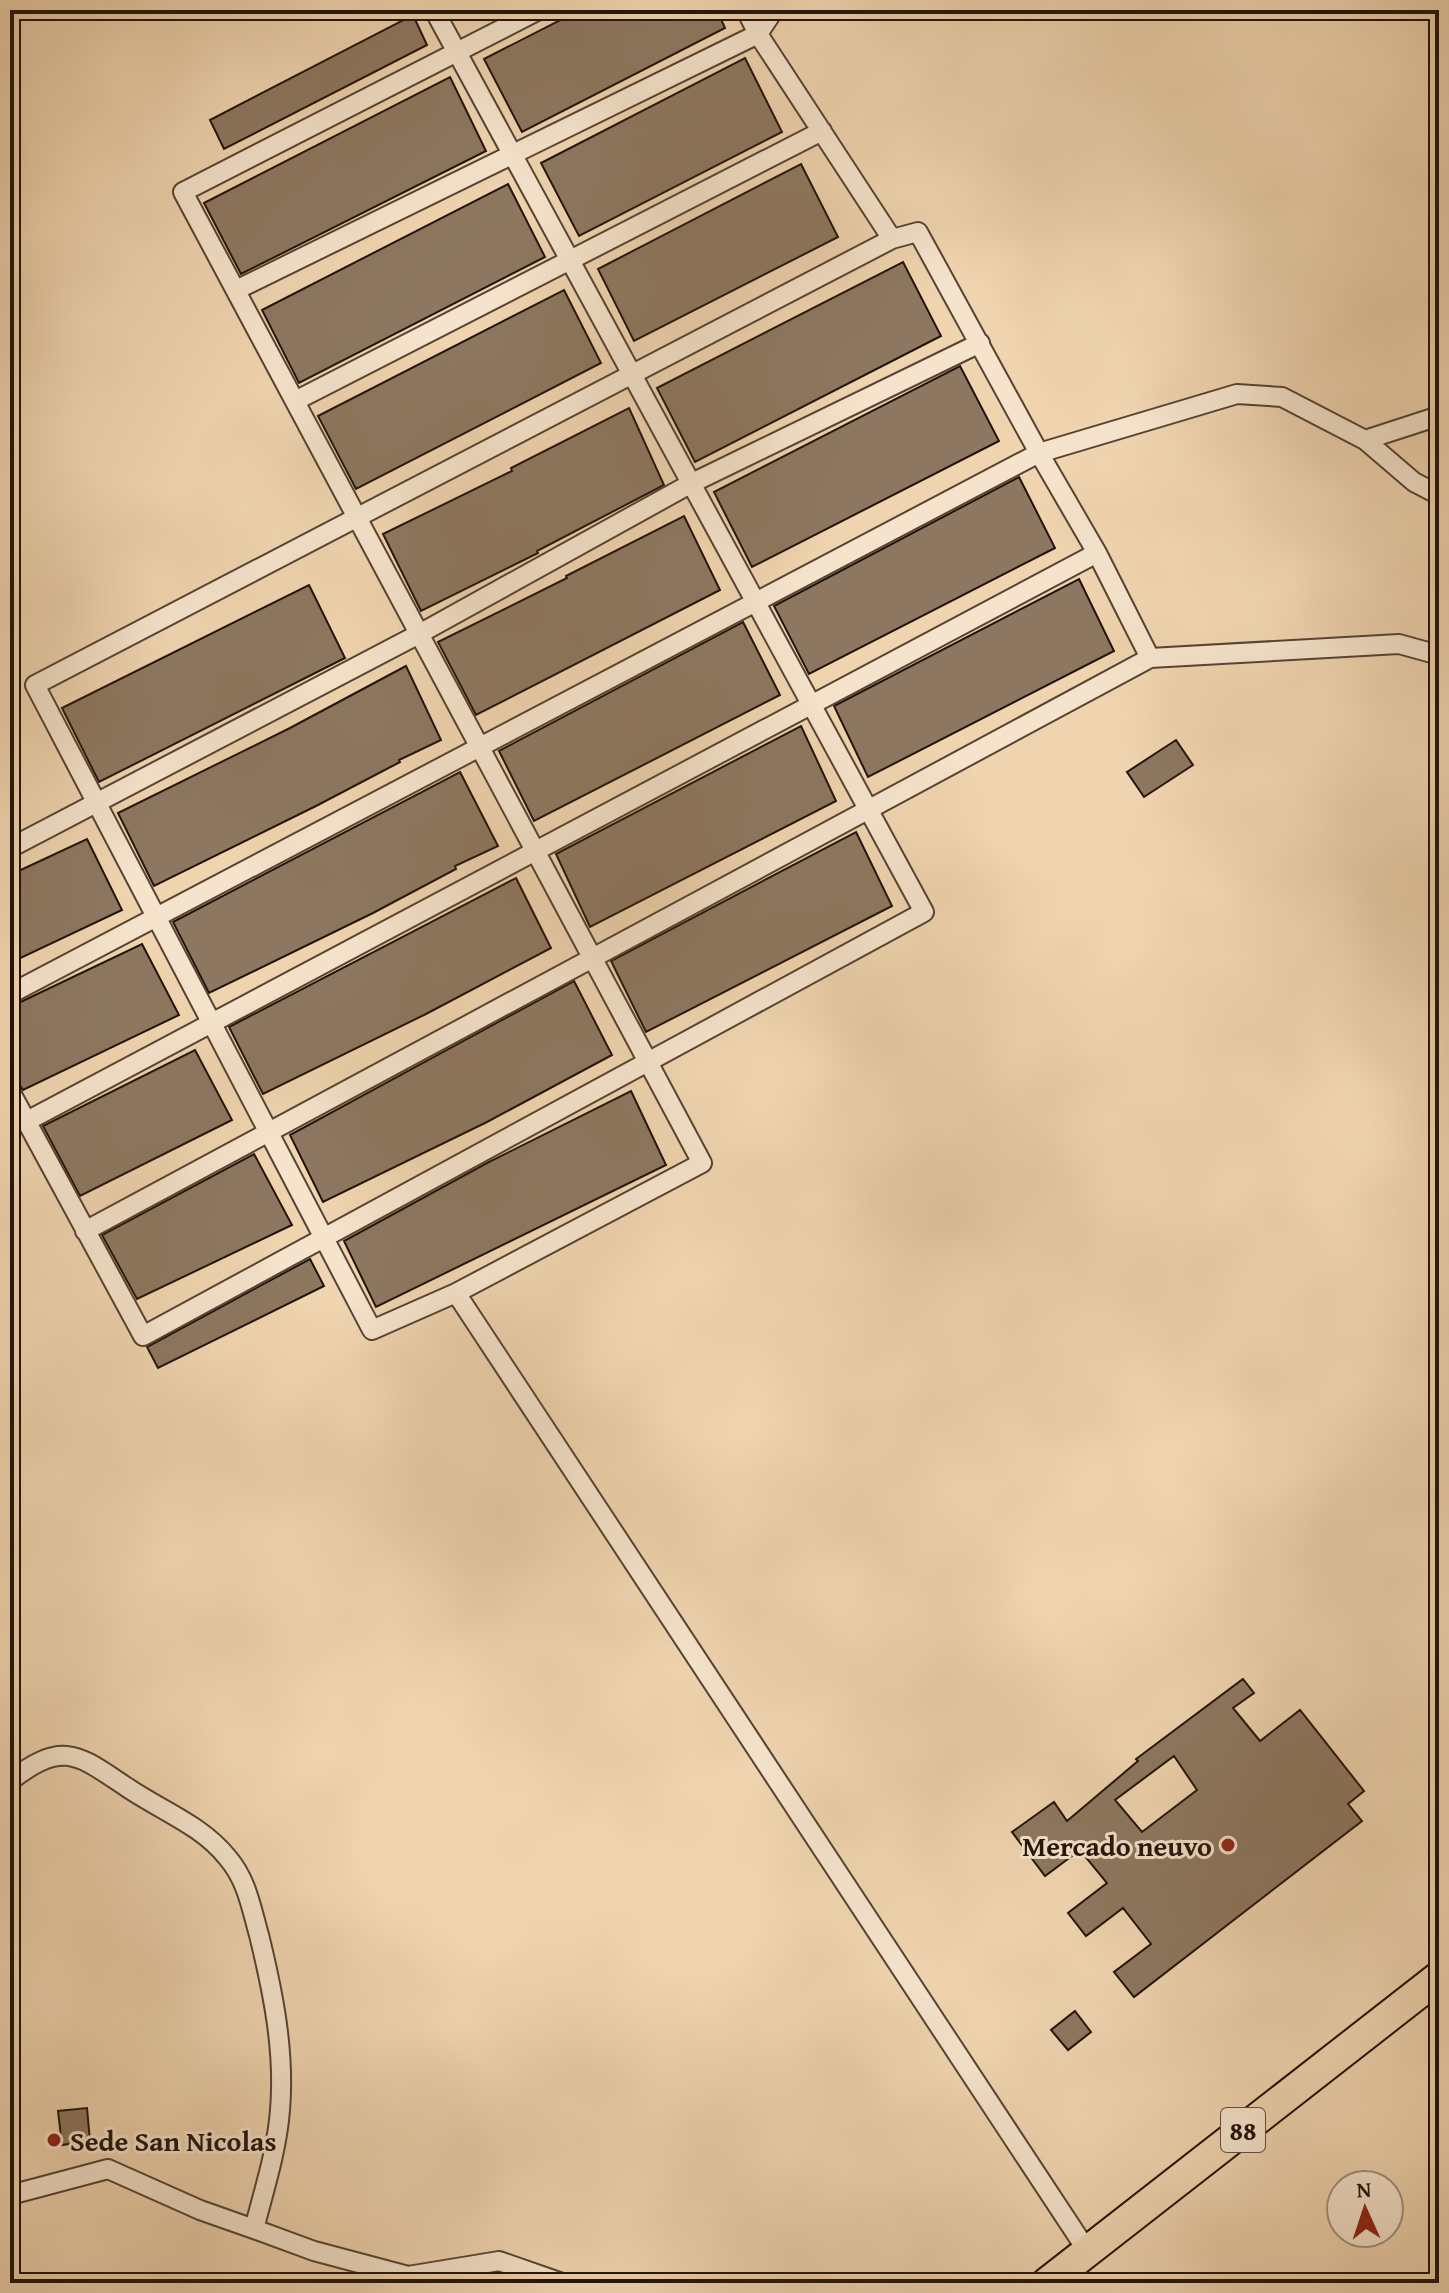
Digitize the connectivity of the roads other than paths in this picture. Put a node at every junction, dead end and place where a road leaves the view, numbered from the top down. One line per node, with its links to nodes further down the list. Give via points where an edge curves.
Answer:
1 (434, 10): 6 (street)
2 (539, 10): 6 (street)
3 (746, 10): 5 (street)
4 (774, 10): 5 (street)
5 (758, 34): 7 (street); 8 (street)
6 (456, 51): 8 (street); 11 (street, via 183,192)
7 (822, 131): 9 (street); 10 (street)
8 (512, 154): 10 (street); 11 (street)
9 (892, 239): 12 (street, via 918,232); 13 (street)
10 (570, 260): 13 (street); 14 (street)
11 (236, 290): 14 (street)
12 (980, 343): 17 (street); 18 (street)
13 (632, 375): 18 (street); 20 (street)
14 (295, 401): 20 (street)
15 (1439, 416): 16 (street)
16 (1365, 440): 17 (street, via 1282,397 1237,394); 19 (street, via 1414,482)
17 (1039, 453): 21 (street); 22 (street)
18 (690, 484): 22 (street); 23 (street)
19 (1439, 495)
20 (357, 518): 23 (street); 28 (street, via 35,685)
21 (1097, 553): 25 (street); 26 (street)
22 (756, 602): 26 (street); 27 (street)
23 (419, 634): 27 (street); 28 (street)
24 (1439, 655): 25 (street, via 1399,644)
25 (1150, 658): 29 (street)
26 (811, 704): 29 (street); 31 (street)
27 (480, 747): 31 (street); 32 (street)
28 (96, 803): 30 (street); 32 (street)
29 (869, 810): 33 (street); 36 (street, via 924,912)
30 (10, 848)
31 (535, 851): 33 (street); 35 (street)
32 (156, 917): 34 (street); 35 (street)
33 (593, 958): 36 (street); 39 (street)
34 (10, 994)
35 (211, 1023): 38 (street); 39 (street)
36 (648, 1062): 41 (street); 42 (street, via 702,1163)
37 (10, 1091): 38 (street)
38 (27, 1121): 40 (street)
39 (269, 1132): 40 (street); 41 (street)
40 (85, 1231): 41 (street, via 143,1336)
41 (324, 1238): 42 (street, via 372,1330)
42 (456, 1293): 47 (street)
43 (10, 1781): 46 (street, via 49,1757 91,1762 188,1822 226,1855 243,1880 280,2044 280,2110)
44 (1439, 1977): 47 (highway, 88)
45 (10, 2195): 46 (street, via 108,2169)
46 (254, 2229): 48 (street, via 408,2276 499,2261)
47 (1088, 2252): 49 (highway, 88)
48 (562, 2283)
49 (1047, 2283)

